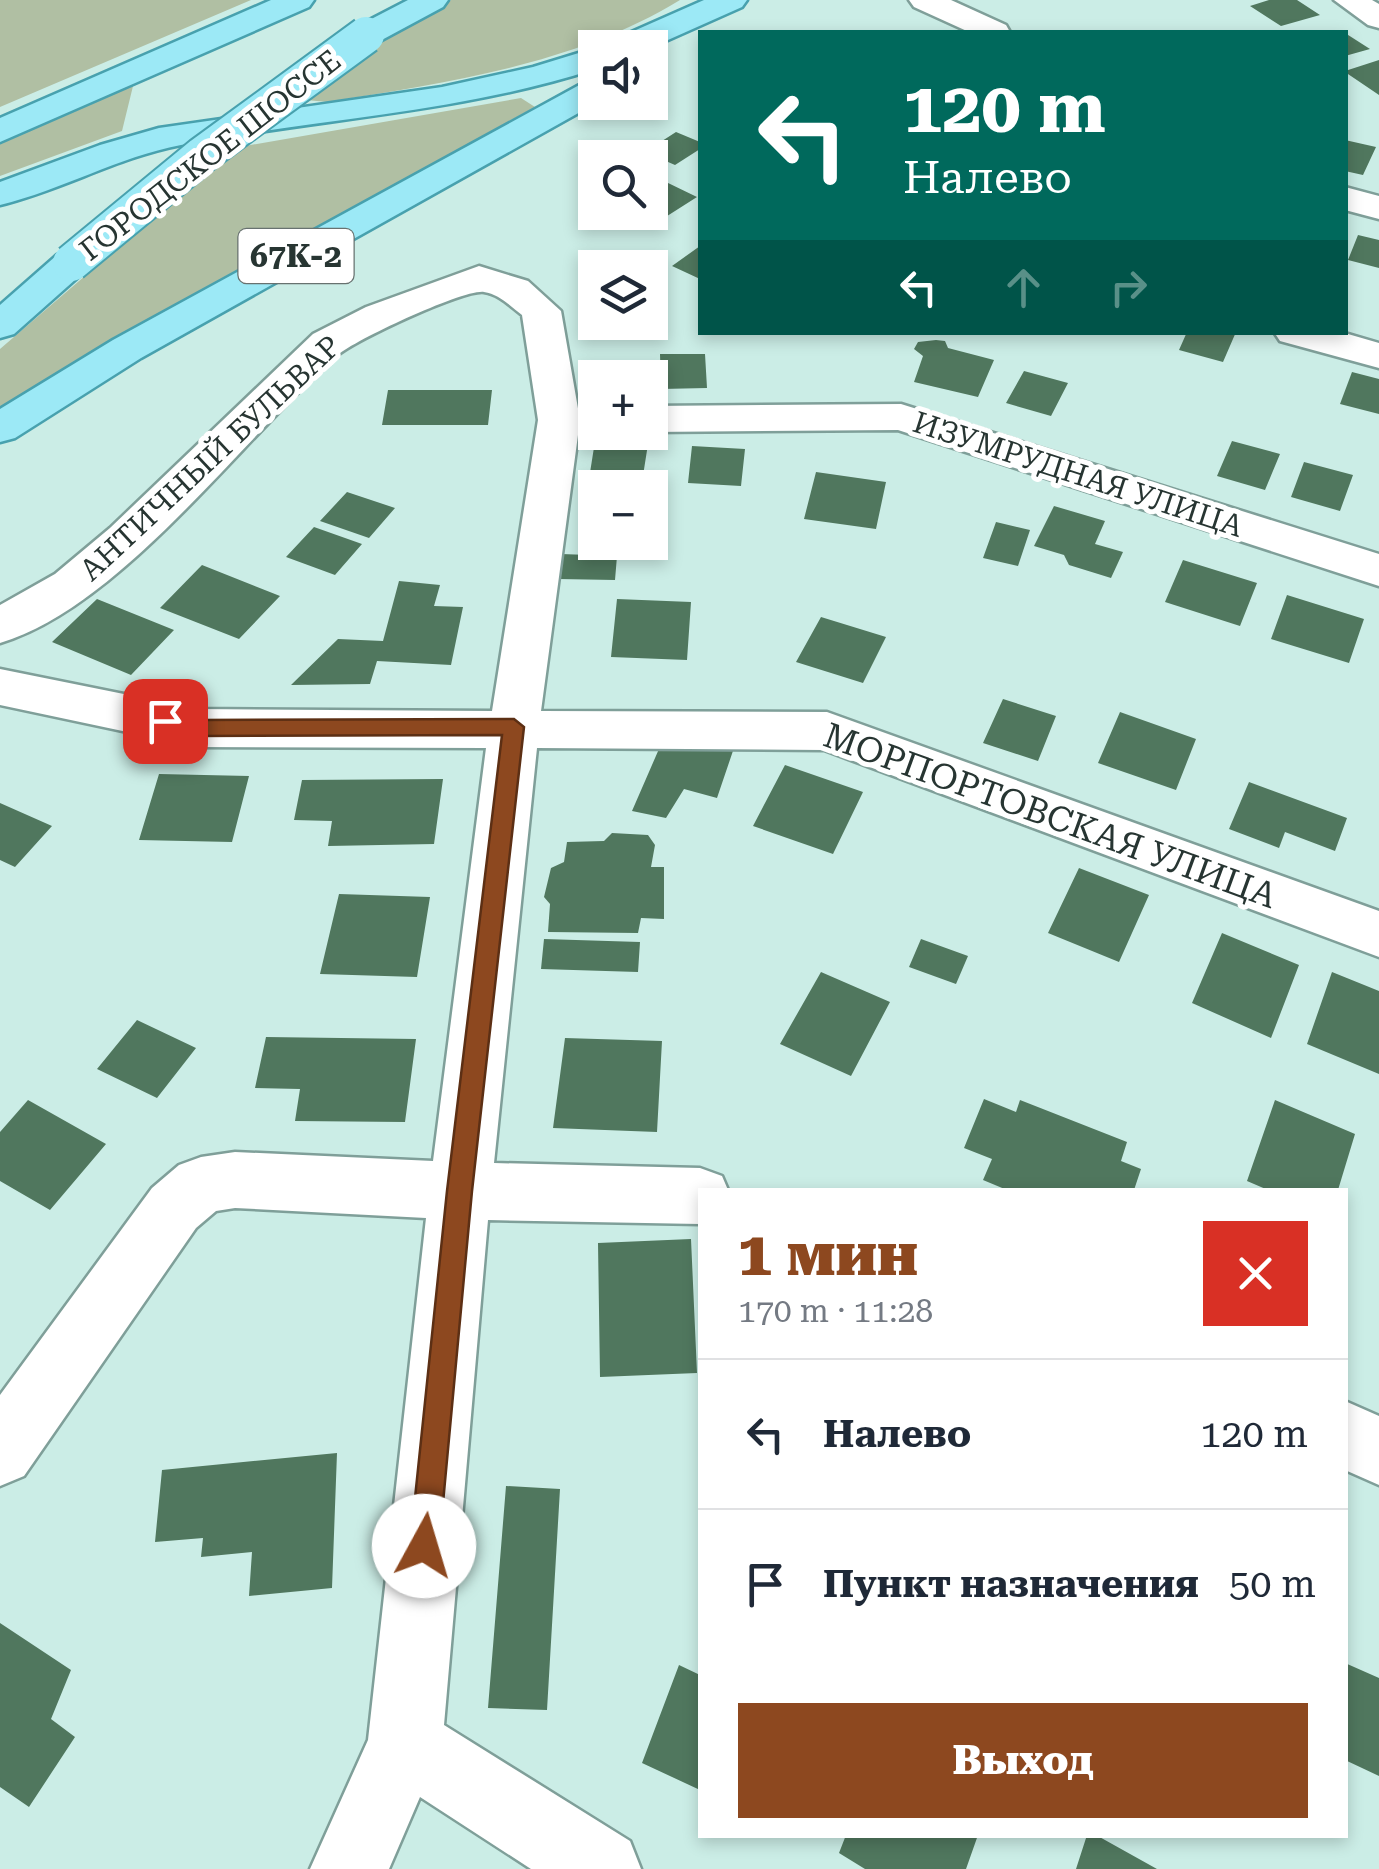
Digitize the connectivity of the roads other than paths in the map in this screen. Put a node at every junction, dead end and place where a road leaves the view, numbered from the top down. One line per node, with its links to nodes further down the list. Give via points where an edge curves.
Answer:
1 (298, 0): 7 (main road)
2 (432, 0): 18 (main road, ГОРОДСКОЕ ШОССЕ, bridge, via 366,35 202,155)
3 (733, 0): 8 (main road); 10 (main road)
4 (925, 0): 9 (street)
5 (1350, 0): 6 (street)
6 (1379, 18)
7 (237, 27): 13 (main road); 14 (main road, via 158,78 150,123)
8 (664, 30)
9 (990, 30)
10 (668, 45)
11 (578, 63): 14 (main road, via 418,101)
12 (578, 99): 23 (main road, 67К-2, via 128,348)
13 (0, 130)
14 (178, 135): 15 (main road)
15 (0, 194)
16 (1348, 199): 17 (street)
17 (1379, 208)
18 (0, 326)
19 (1305, 335): 20 (street)
20 (1379, 356)
21 (668, 419): 24 (street, ИЗУМРУДНАЯ УЛИЦА, via 901,417)
22 (577, 420): 25 (street, АНТИЧНЫЙ БУЛЬВАР, via 541,311 514,288 479,278 440,291 327,342 126,539 72,585); 27 (street, АНТИЧНЫЙ БУЛЬВАР)
23 (0, 428)
24 (1379, 570)
25 (0, 626)
26 (0, 688): 27 (street, МОРПОРТОВСКАЯ УЛИЦА, via 198,728)
27 (514, 727): 28 (street, МОРПОРТОВСКАЯ УЛИЦА, via 827,730); 29 (street, АНТИЧНЫЙ БУЛЬВАР)
28 (1379, 934)
29 (460, 1191): 30 (street); 32 (street, via 234,1180 201,1185 174,1208); 34 (street, АНТИЧНЫЙ БУЛЬВАР)
30 (698, 1196)
31 (1348, 1436): 33 (street)
32 (0, 1452)
33 (1379, 1452)
34 (405, 1744): 35 (street, АНТИЧНЫЙ БУЛЬВАР); 36 (street)
35 (349, 1869)
36 (602, 1869)

